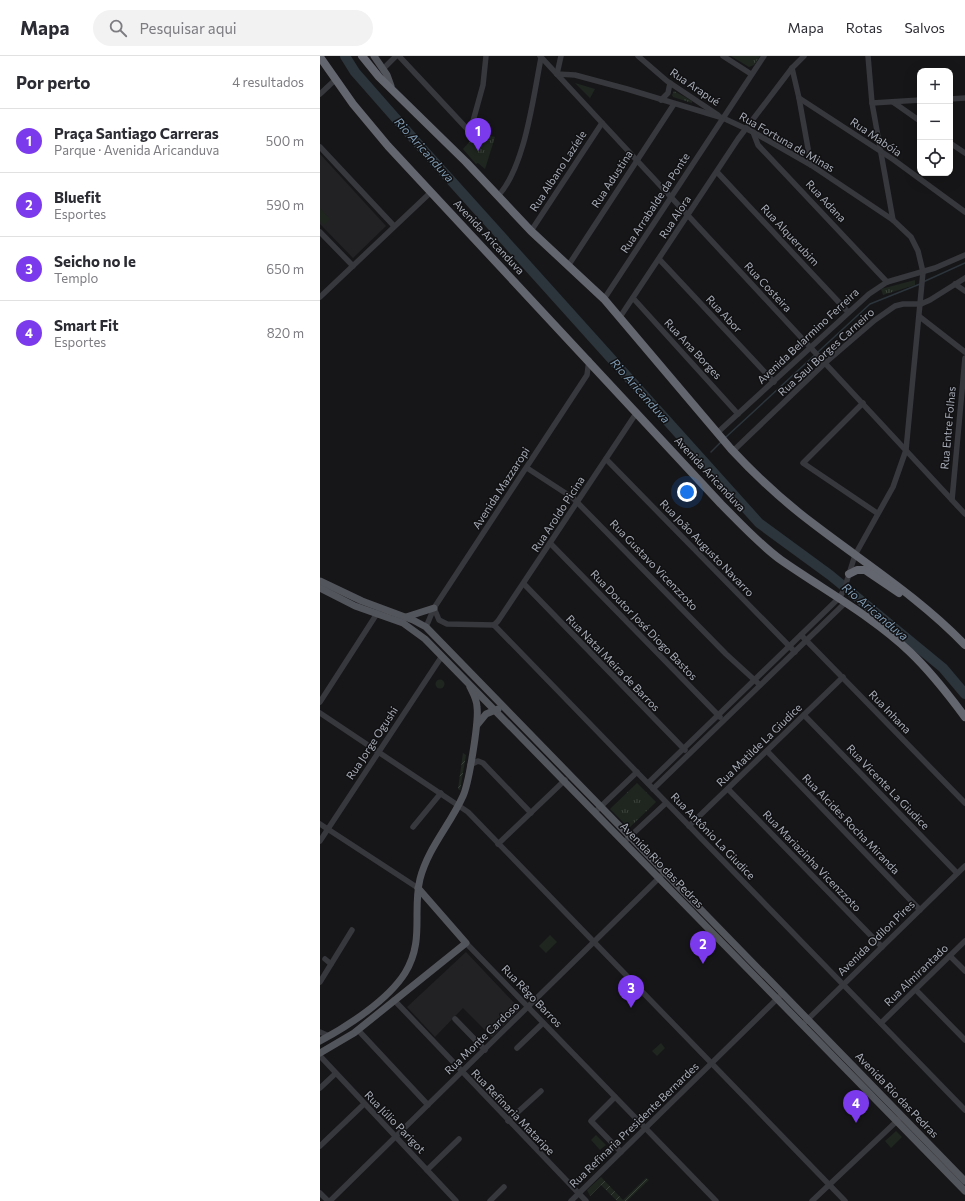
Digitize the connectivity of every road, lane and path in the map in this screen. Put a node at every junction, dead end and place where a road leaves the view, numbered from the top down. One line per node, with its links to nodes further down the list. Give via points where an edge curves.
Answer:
1 (362, 56): 19 (highway)
2 (374, 56): 14 (main road)
3 (398, 56): 4 (street, via 470,132 483,85); 14 (street)
4 (486, 56)
5 (561, 56): 15 (street)
6 (638, 56): 18 (street, Rua Arapué)
7 (723, 56): 16 (street)
8 (764, 56): 16 (street, Rua Arrabalde da Ponte)
9 (804, 56): 13 (street, Rua Alora)
10 (868, 56): 27 (street)
11 (320, 57): 17 (highway, Avenida Aricanduva)
12 (540, 57): 15 (street); 42 (street, via 518,158 506,186)
13 (792, 68): 21 (street); 32 (street, Rua Alora)
14 (383, 69): 19 (main road)
15 (557, 74): 24 (street, Rua Fortuna de Minas, via 575,75); 31 (street, Rua Costeira)
16 (751, 74): 29 (street, Rua Arrabalde da Ponte)
17 (335, 80): 20 (street); 41 (highway, Avenida Aricanduva, via 363,116)
18 (670, 83): 24 (street, via 668,93); 29 (street, Rua Arapué)
19 (391, 86): 42 (highway)
20 (320, 94)
21 (799, 98): 36 (street, Rua Mabóia); 39 (street)
22 (965, 98): 23 (street)
23 (953, 99)
24 (661, 100): 28 (street, Rua Fortuna de Minas)
25 (917, 100): 26 (street)
26 (893, 102): 27 (street); 30 (street)
27 (872, 103): 36 (street)
28 (674, 104): 29 (street, Rua Fortuna de Minas); 38 (street, Rua Adustina)
29 (723, 118): 32 (street, Rua Fortuna de Minas); 43 (street, Rua Arrabalde da Ponte)
30 (917, 119)
31 (602, 123): 38 (street, Rua Costeira); 48 (street, Rua Albano Lazíele)
32 (746, 128): 33 (street, Rua Fortuna de Minas); 40 (street, Rua Alora)
33 (753, 132): 39 (street, Rua Fortuna de Minas); 56 (street, Rua Adana, via 758,145)
34 (953, 144): 37 (street)
35 (320, 147): 47 (street)
36 (880, 151): 44 (street, Rua Mabóia); 46 (street)
37 (965, 153)
38 (636, 161): 43 (street, Rua Costeira); 53 (street, Rua Adustina)
39 (811, 165): 46 (street, Rua Fortuna de Minas)
40 (717, 172): 45 (street, Rua Alora); 63 (street, Rua Alquerubim)
41 (431, 192): 47 (street); 69 (highway, Avenida Aricanduva)
42 (498, 196): 48 (highway)
43 (671, 197): 45 (street, Rua Costeira); 61 (street, Rua Arrabalde da Ponte)
44 (965, 212)
45 (687, 215): 51 (street, Rua Alora); 66 (street, Rua Costeira)
46 (893, 220): 54 (street, Rua Fortuna de Minas, via 911,237 918,250)
47 (394, 226): 52 (street)
48 (531, 231): 53 (highway)
49 (320, 232): 52 (street)
50 (965, 255): 54 (street, Avenida Belarmino Ferreira)
51 (659, 259): 60 (street, Rua Alora); 71 (street, Rua Abor)
52 (353, 266): 59 (street)
53 (568, 266): 61 (highway)
54 (923, 272): 56 (street, Avenida Belarmino Ferreira); 62 (street, Rua Fortuna de Minas)
55 (965, 278): 57 (street, Rua Saul Borges Carneiro)
56 (887, 282): 63 (street, Avenida Belarmino Ferreira)
57 (955, 284): 58 (street); 62 (street, Rua Saul Borges Carneiro)
58 (965, 291)
59 (320, 297)
60 (633, 298): 64 (street, Rua Alora); 74 (street, Rua Ana Borges)
61 (604, 299): 64 (highway)
62 (921, 304): 65 (street); 70 (street, Rua Saul Borges Carneiro, via 895,306)
63 (848, 312): 66 (street, Avenida Belarmino Ferreira)
64 (620, 317): 75 (highway)
65 (920, 317): 67 (street); 77 (street)
66 (813, 350): 70 (street, Rua Costeira); 71 (street, Avenida Belarmino Ferreira)
67 (965, 352)
68 (965, 358): 80 (street, Rua Entre Folhas)
69 (589, 360): 73 (highway, Avenida Aricanduva); 79 (street, Avenida Mazzaropi, via 587,375)
70 (824, 362): 72 (street, Rua Costeira); 76 (street, Rua Saul Borges Carneiro)
71 (774, 382): 74 (street, Avenida Belarmino Ferreira)
72 (863, 404): 77 (street, Rua Costeira); 82 (street, via 803,462)
73 (637, 412): 78 (street, Rua Aroldo Picina); 91 (highway, Avenida Aricanduva, via 755,538 780,559)
74 (738, 414): 75 (street, Avenida Belarmino Ferreira)
75 (718, 434): 76 (highway)
76 (732, 450): 85 (highway, via 779,497)
77 (906, 450): 80 (street, Rua Costeira); 82 (street, via 895,481)
78 (606, 459): 81 (street, Rua Aroldo Picina); 101 (street, Rua João Augusto Navarro)
79 (527, 468): 81 (street, Rua Gustavo Vicenzzoto); 92 (street, Avenida Mazzaropi)
80 (952, 500): 83 (street, Rua Costeira)
81 (577, 502): 84 (street, Rua Aroldo Picina); 105 (street, Rua Gustavo Vicenzzoto)
82 (877, 513): 85 (street)
83 (965, 514)
84 (550, 543): 88 (street, Rua Aroldo Picina); 112 (street, Rua Doutor José Diogo Bastos)
85 (855, 555): 86 (street); 90 (highway)
86 (849, 574): 90 (highway, via 862,569 897,592); 91 (street)
87 (320, 580): 93 (main road, Avenida Rio das Pedras)
88 (524, 584): 95 (street, Rua Aroldo Picina); 117 (street, Rua Natal Meira de Barros)
89 (320, 588): 93 (main road, Avenida Rio das Pedras, via 342,600)
90 (911, 596): 100 (highway)
91 (842, 601): 97 (street); 99 (street); 114 (highway, Avenida Aricanduva, via 909,651 937,679)
92 (434, 608): 94 (main road); 95 (street, via 439,620 447,624); 96 (street, Avenida Mazzaropi)
93 (379, 611): 94 (main road, Avenida Rio das Pedras); 98 (main road, Avenida Rio das Pedras, via 403,623); 108 (street)
94 (406, 617): 96 (main road, Avenida Rio das Pedras)
95 (494, 625): 122 (street, Rua Antônio La Giudice)
96 (426, 627): 98 (main road); 109 (main road, Avenida Rio das Pedras)
97 (801, 635): 99 (street, Rua Inhana); 101 (street)
98 (425, 639): 103 (main road, Avenida Rio das Pedras)
99 (807, 641): 102 (street); 104 (street, Rua Inhana)
100 (965, 645)
101 (790, 647): 102 (street, Rua João Augusto Navarro); 105 (street)
102 (795, 652): 107 (street)
103 (442, 656): 106 (main road, Avenida Rio das Pedras); 118 (street, Rua Jorge Ogushi)
104 (843, 677): 113 (street, Rua Matilde La Giudice); 130 (street, Rua Inhana)
105 (754, 680): 107 (street, Rua Gustavo Vicenzzoto); 112 (street)
106 (468, 681): 110 (main road, Avenida Rio das Pedras); 116 (main road, via 476,699)
107 (760, 685): 115 (street)
108 (320, 702)
109 (507, 708): 110 (main road); 131 (main road, Avenida Rio das Pedras)
110 (496, 710): 116 (main road, via 486,714); 123 (main road, Avenida Rio das Pedras)
111 (320, 713): 118 (street)
112 (718, 715): 115 (street, Rua Doutor José Diogo Bastos); 117 (street)
113 (804, 715): 119 (street, Rua Matilde La Giudice); 144 (street, Rua Vicente La Giudice)
114 (965, 717)
115 (724, 720): 120 (street)
116 (477, 726): 121 (main road)
117 (684, 749): 120 (street, Rua Natal Meira de Barros); 124 (street)
118 (378, 751): 127 (street); 137 (street, Rua Jorge Ogushi)
119 (767, 751): 126 (street, Rua Matilde La Giudice); 147 (street, Rua Alcides Rocha Miranda)
120 (690, 754): 125 (street)
121 (470, 766): 129 (main road, via 466,790); 133 (street, via 478,761 483,763)
122 (637, 772): 124 (street, Rua Antônio La Giudice); 131 (street)
123 (565, 780): 132 (main road, Avenida Rio das Pedras); 133 (street)
124 (648, 783): 125 (street, Rua Antônio La Giudice)
125 (653, 789): 128 (street, Rua Antônio La Giudice)
126 (728, 789): 135 (street, Rua Matilde La Giudice); 152 (street, Rua Mariazinha Vicenzzoto)
127 (441, 793): 129 (street); 136 (street)
128 (666, 803): 135 (street, Rua Antônio La Giudice); 138 (street)
129 (459, 804): 141 (street); 146 (main road, via 428,856)
130 (965, 804)
131 (600, 806): 132 (street); 138 (main road, Avenida Rio das Pedras)
132 (595, 812): 140 (main road, Avenida Rio das Pedras)
133 (531, 813): 141 (street)
134 (320, 824): 137 (street, Rua Rêgo Barros)
135 (689, 826): 158 (street, Rua Antônio La Giudice)
136 (413, 827)
137 (328, 829): 139 (street, Rua Jorge Ogushi); 146 (street, Rua Rêgo Barros)
138 (630, 836): 140 (street); 143 (main road, Avenida Rio das Pedras)
139 (320, 841)
140 (624, 842): 145 (main road, Avenida Rio das Pedras)
141 (498, 844): 150 (street)
142 (965, 866): 144 (street, Avenida Odilon Pires)
143 (665, 872): 145 (street, Rua Monte Cardoso); 160 (main road, Avenida Rio das Pedras)
144 (957, 873): 147 (street, Avenida Odilon Pires)
145 (660, 878): 150 (street, Rua Monte Cardoso); 160 (main road, Avenida Rio das Pedras)
146 (418, 888): 151 (main road, Rua Rêgo Barros); 170 (main road, via 417,938 405,973 389,992)
147 (920, 910): 152 (street, Avenida Odilon Pires)
148 (352, 930): 155 (street)
149 (965, 941): 153 (street, Rua Almirantado)
150 (594, 942): 162 (street, Rua Monte Cardoso); 176 (street)
151 (466, 943): 161 (main road); 162 (street, Rua Rêgo Barros)
152 (882, 947): 158 (street, Avenida Odilon Pires)
153 (950, 956): 156 (street); 159 (street, Rua Almirantado)
154 (325, 959): 155 (street)
155 (331, 964): 157 (street)
156 (965, 971)
157 (320, 982)
158 (843, 984): 164 (street, Avenida Odilon Pires); 166 (street, Rua Antônio La Giudice)
159 (916, 990): 166 (street, Rua Almirantado); 171 (street)
160 (780, 997): 164 (main road, Avenida Rio das Pedras); 167 (main road, Avenida Rio das Pedras); 176 (street, Rua Refinaria Presidente Bernardes)
161 (394, 1000): 168 (main road); 177 (street, Rua Refinaria Mataripe)
162 (528, 1008): 165 (street, Rua Rêgo Barros); 174 (street, Rua Monte Cardoso)
163 (455, 1019): 174 (street)
164 (808, 1020): 167 (street, Avenida Odilon Pires); 185 (main road, Avenida Rio das Pedras)
165 (542, 1023): 173 (street); 181 (street, Rua Rêgo Barros)
166 (881, 1023): 184 (street, Rua Antônio La Giudice)
167 (802, 1026): 187 (main road, Avenida Rio das Pedras)
168 (358, 1030): 175 (main road); 183 (street)
169 (320, 1032): 170 (street)
170 (329, 1036): 172 (main road)
171 (965, 1040)
172 (320, 1041)
173 (517, 1048)
174 (485, 1050): 177 (street, Rua Monte Cardoso)
175 (320, 1055): 178 (street, Rua Júlio Parigot)
176 (712, 1063): 188 (street, Rua Refinaria Presidente Bernardes); 195 (street)
177 (462, 1073): 183 (street, Rua Monte Cardoso); 186 (street, Rua Refinaria Mataripe)
178 (335, 1074): 179 (street); 182 (street, Rua Júlio Parigot)
179 (320, 1088)
180 (541, 1091): 186 (street)
181 (615, 1097): 188 (street, Rua Rêgo Barros); 192 (street, via 591,1121)
182 (364, 1104): 189 (street, Rua Júlio Parigot); 191 (street)
183 (428, 1105): 189 (street, Rua Monte Cardoso)
184 (965, 1110)
185 (901, 1115): 187 (street); 194 (main road, Avenida Rio das Pedras)
186 (508, 1121): 199 (street, Rua Refinaria Mataripe)
187 (896, 1122): 195 (street); 197 (main road, Avenida Rio das Pedras)
188 (645, 1128): 192 (street, Rua Refinaria Presidente Bernardes); 205 (street, Rua Rêgo Barros)
189 (396, 1137): 193 (street, Rua Júlio Parigot); 200 (street, Rua Monte Cardoso)
190 (459, 1139): 193 (street)
191 (320, 1146)
192 (621, 1152): 199 (street, Rua Refinaria Presidente Bernardes)
193 (427, 1170): 201 (street, Rua Júlio Parigot)
194 (965, 1181)
195 (829, 1185): 206 (street); 207 (street)
196 (504, 1187): 202 (street)
197 (965, 1190)
198 (320, 1193): 200 (street)
199 (579, 1193): 203 (street, Rua Refinaria Presidente Bernardes); 204 (street, Rua Refinaria Mataripe)
200 (329, 1201)
201 (456, 1201)
202 (490, 1201)
203 (571, 1201)
204 (586, 1201)
205 (716, 1201)
206 (812, 1201)
207 (845, 1201)

